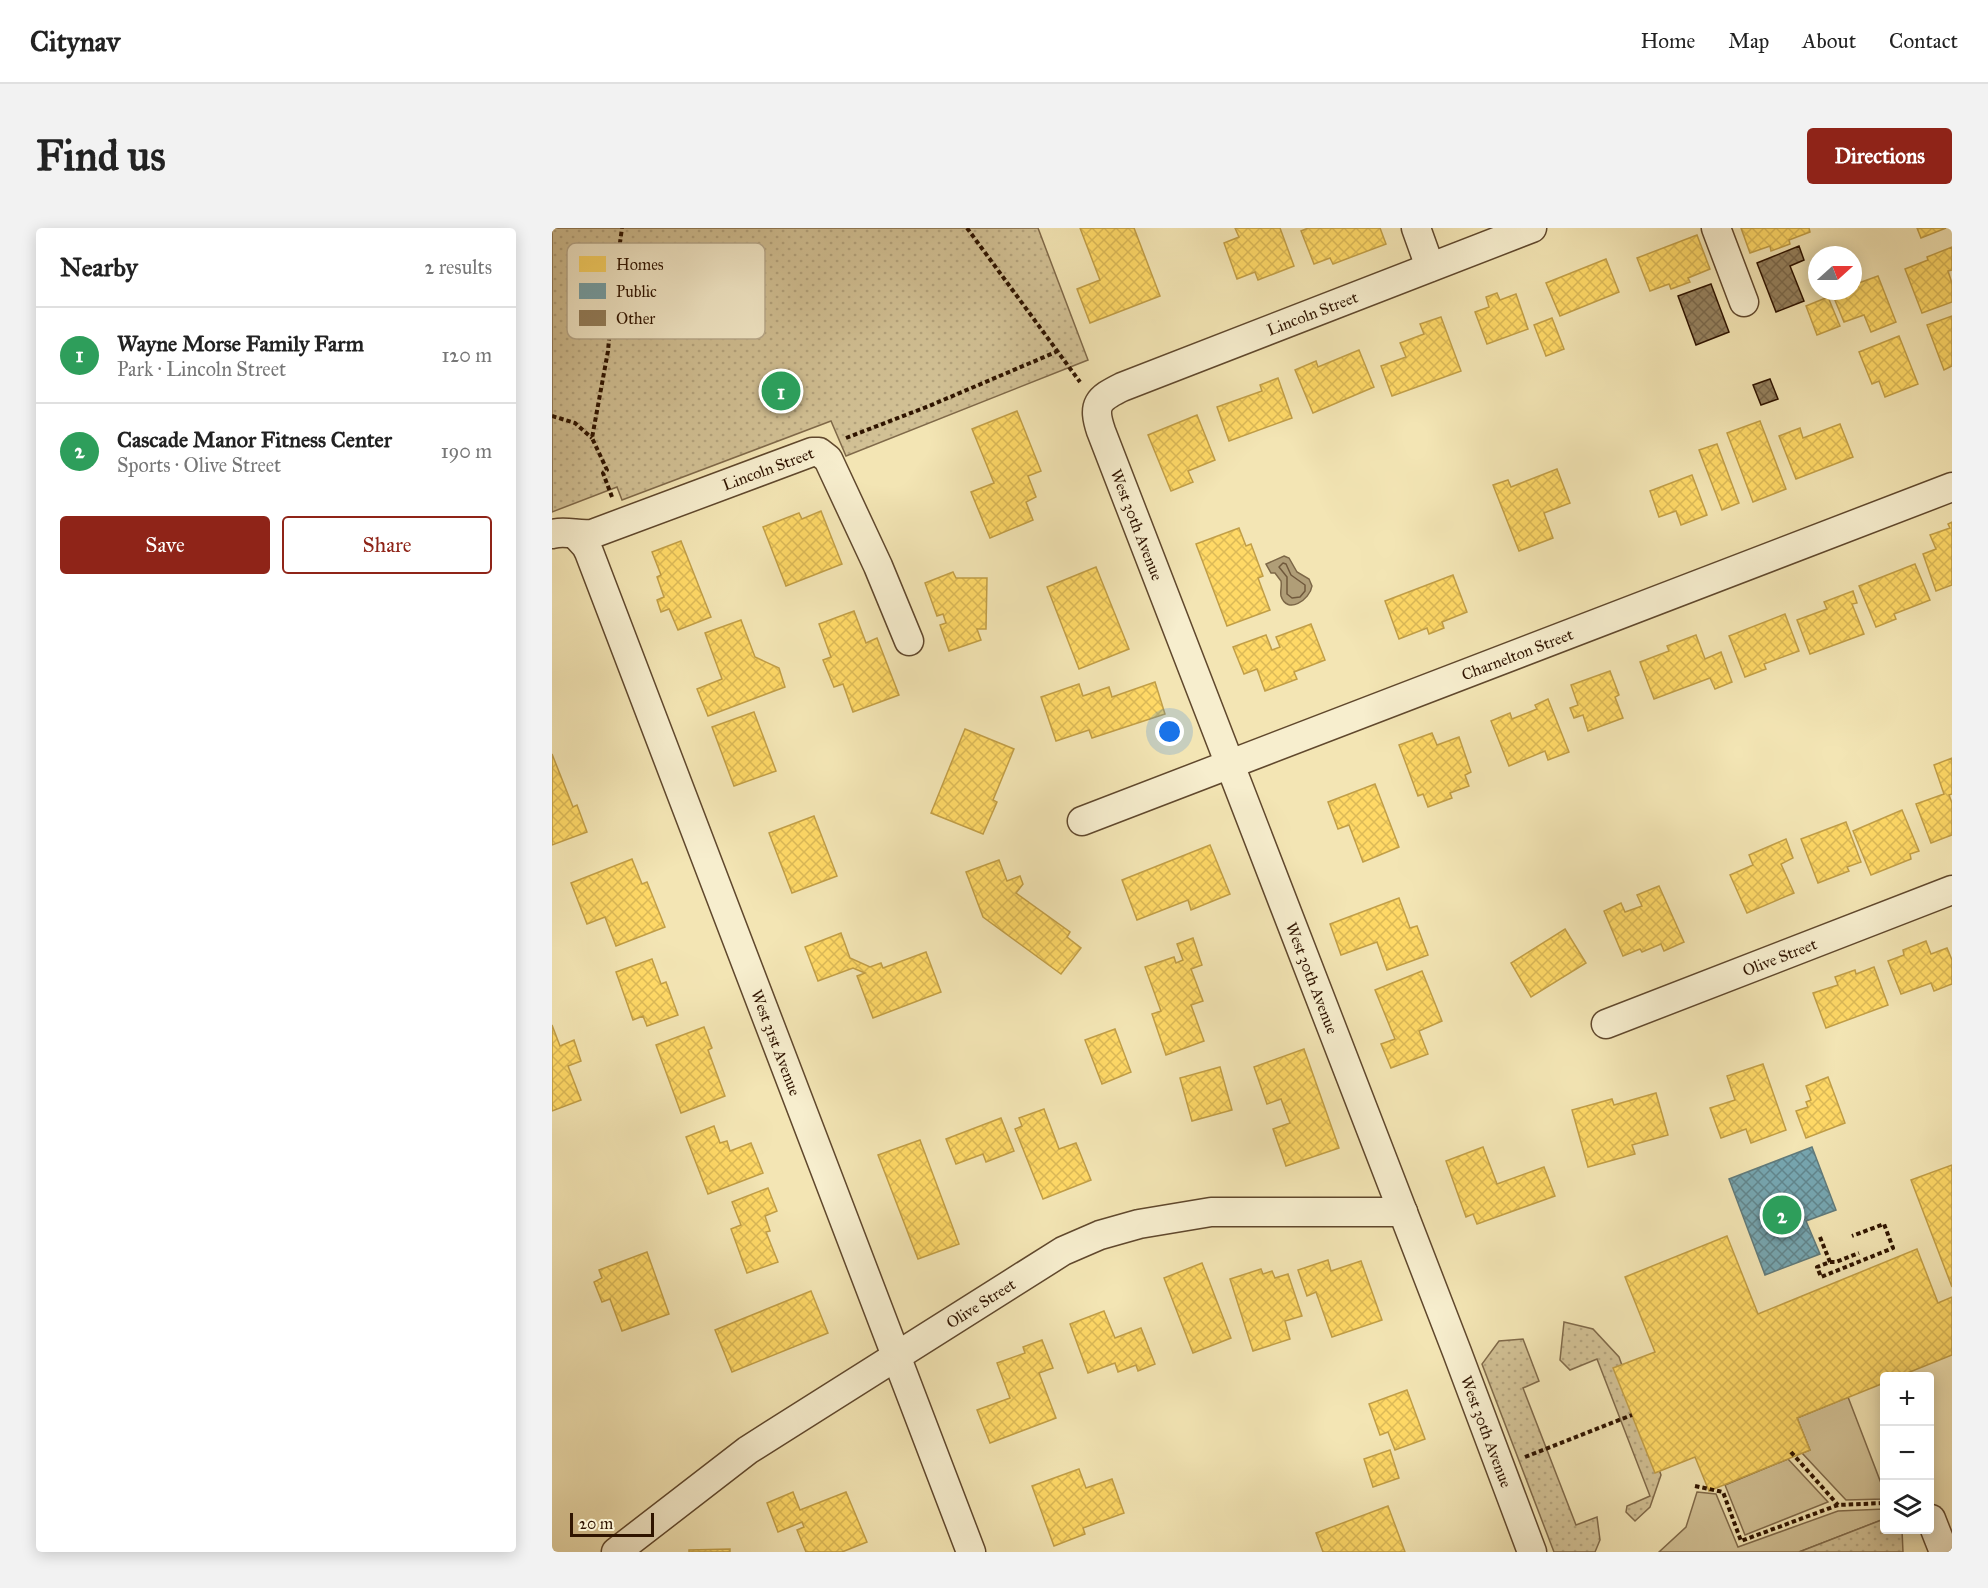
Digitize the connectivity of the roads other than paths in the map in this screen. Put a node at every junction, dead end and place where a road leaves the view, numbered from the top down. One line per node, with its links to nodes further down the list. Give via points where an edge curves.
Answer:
1 (1416, 228): 4 (street)
2 (1532, 228): 4 (street, Lincoln Street)
3 (1716, 228): 5 (street)
4 (1430, 267): 6 (street, Lincoln Street, via 1122,387)
5 (1744, 302)
6 (1097, 404): 10 (street, West 30th Avenue, via 1101,431)
7 (1952, 487): 10 (street, Charnelton Street)
8 (564, 534): 9 (street, Lincoln Street, via 592,534 819,452 828,459); 15 (street, West 31st Avenue, via 586,546 589,552)
9 (909, 641)
10 (1229, 763): 11 (street, Charnelton Street); 14 (street, West 30th Avenue)
11 (1082, 821)
12 (1952, 890): 13 (street, Olive Street)
13 (1606, 1024)
14 (1403, 1212): 15 (street, Olive Street, via 1210,1212 1100,1235 1063,1251); 19 (street, West 30th Avenue)
15 (896, 1356): 17 (street, Olive Street, via 748,1450); 18 (street, West 31st Avenue)
16 (1934, 1527): 20 (street)
17 (617, 1552)
18 (971, 1552)
19 (1532, 1552)
20 (1944, 1552)

